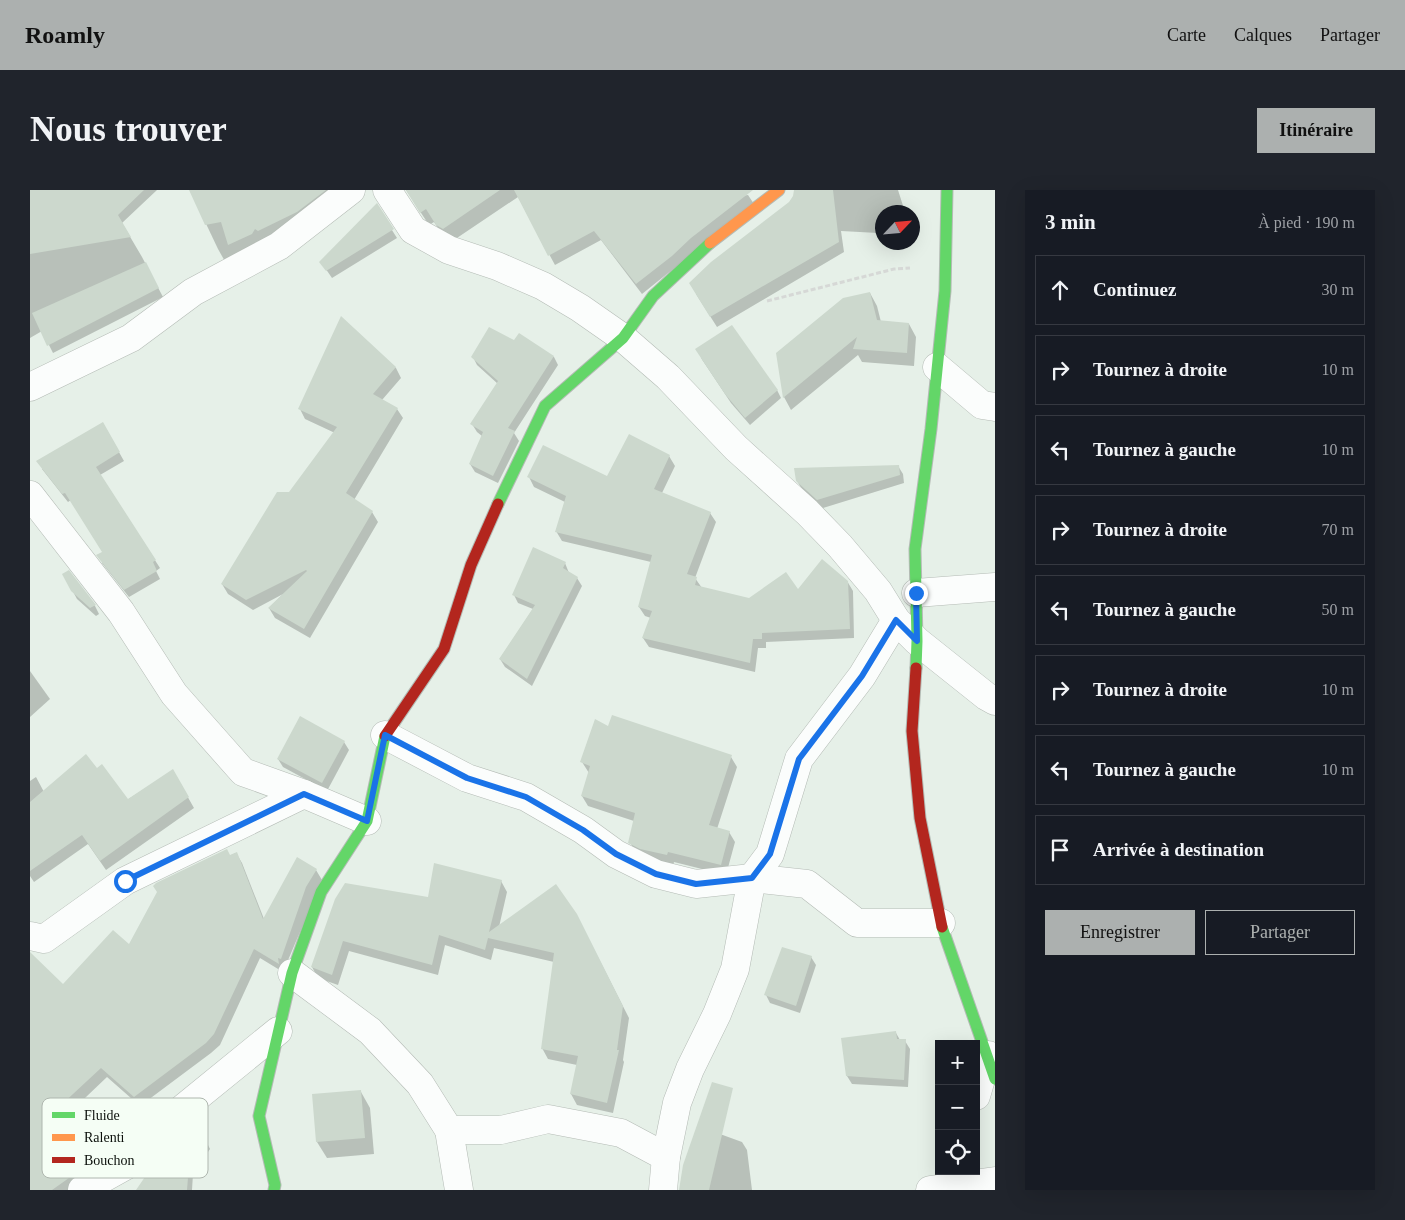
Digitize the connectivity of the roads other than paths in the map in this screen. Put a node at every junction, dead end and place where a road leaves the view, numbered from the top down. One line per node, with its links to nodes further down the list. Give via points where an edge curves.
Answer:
1 (351, 190): 7 (street, via 279,246 193,292 131,338)
2 (387, 190): 5 (street, via 413,230 449,250 543,286)
3 (779, 190): 5 (street, via 701,250 666,282)
4 (947, 190): 6 (street, via 945,291)
5 (623, 338): 12 (street, via 668,377 736,448 840,546 878,592); 15 (street, via 545,406 471,565 444,649)
6 (937, 367): 8 (street, via 982,405); 11 (street, via 915,549)
7 (30, 387)
8 (995, 407)
9 (30, 495): 16 (street, via 121,612 174,694 244,772)
10 (995, 587): 11 (street)
11 (916, 593): 13 (street)
12 (896, 620): 13 (street); 18 (street, via 862,676 799,759 770,854)
13 (917, 641): 14 (street); 19 (street, via 912,731 920,818)
14 (995, 701)
15 (385, 735): 17 (street); 18 (street, via 467,778 526,797 583,830 616,854 656,874 696,884)
16 (304, 794): 17 (street); 20 (street, via 125,881 44,939)
17 (367, 821): 21 (street, via 321,892)
18 (752, 878): 19 (street, via 807,884 857,923); 28 (street, via 735,969 677,1103)
19 (941, 924): 22 (street)
20 (30, 936)
21 (292, 973): 23 (street); 27 (street, via 370,1031 420,1084)
22 (987, 1026): 24 (street)
23 (278, 1031): 26 (street); 33 (street, via 259,1116)
24 (991, 1067): 25 (street)
25 (980, 1088)
26 (196, 1098)
27 (449, 1130): 28 (street, via 501,1130 548,1119 620,1133); 34 (street)
28 (666, 1157): 35 (street)
29 (939, 1175): 36 (street)
30 (104, 1178): 32 (street)
31 (995, 1181): 36 (street)
32 (82, 1190)
33 (274, 1190)
34 (459, 1190)
35 (663, 1190)
36 (930, 1190)

